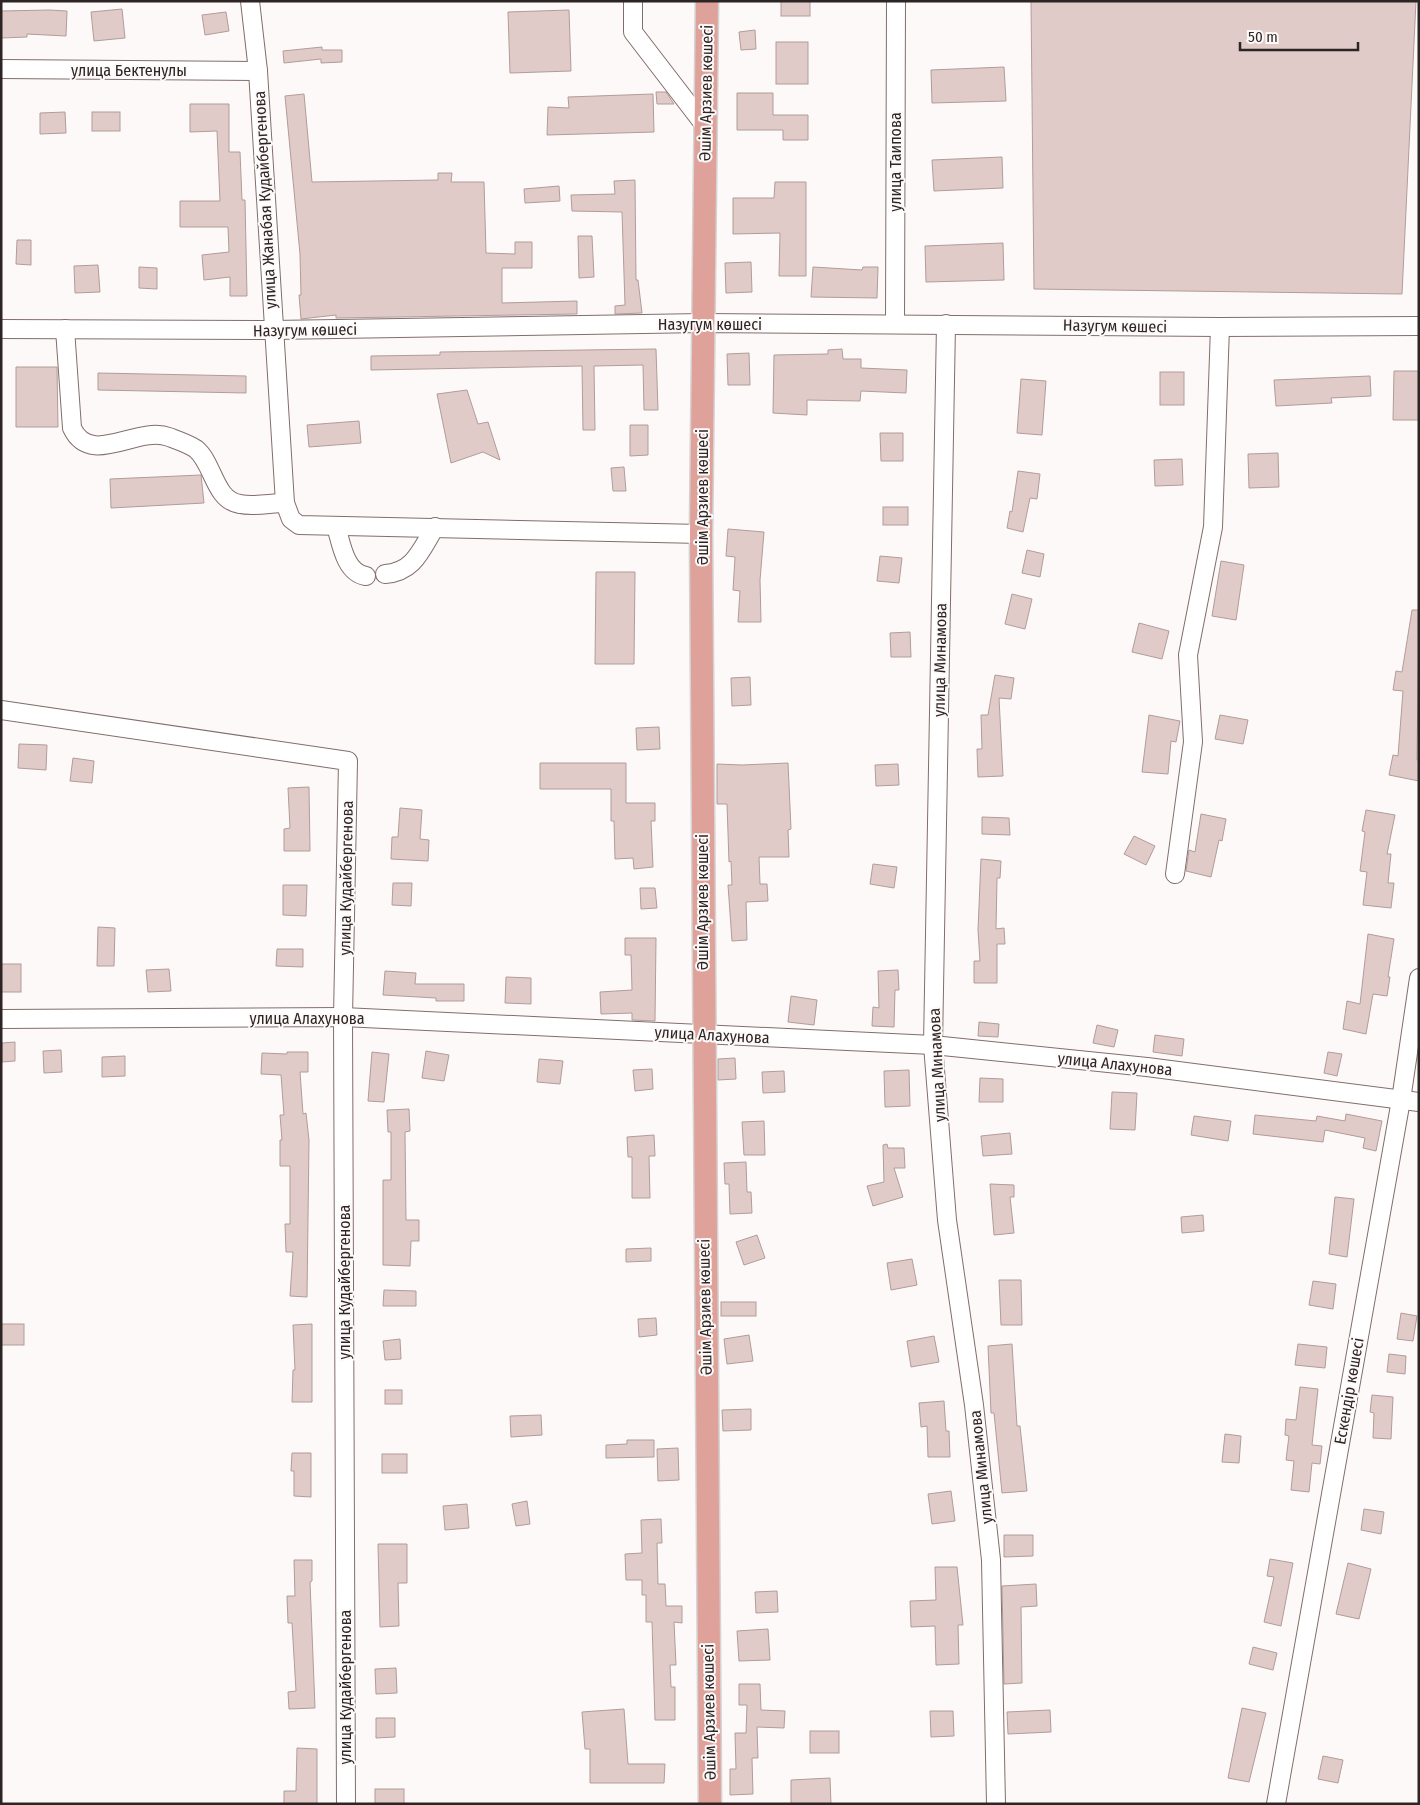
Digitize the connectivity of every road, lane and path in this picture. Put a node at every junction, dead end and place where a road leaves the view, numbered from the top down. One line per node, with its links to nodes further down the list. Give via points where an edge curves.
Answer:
1 (250, 1): 6 (street, улица Жанабая Кудайбергенова)
2 (633, 1): 7 (street, via 634,32)
3 (707, 1): 7 (main road, Әшім Арзиев көшесі)
4 (896, 1): 9 (street, улица Таипова)
5 (1, 70): 6 (street, улица Бектенулы)
6 (258, 71): 15 (street, улица Жанабая Кудайбергенова)
7 (706, 128): 8 (main road, Әшім Арзиев көшесі)
8 (703, 323): 9 (street, Назугум көшесі); 15 (street, Назугум көшесі); 19 (main road, Әшім Арзиев көшесі)
9 (895, 324): 10 (street, Назугум көшесі)
10 (946, 324): 12 (street, Назугум көшесі); 28 (street, улица Минамова)
11 (1419, 326): 12 (street, Назугум көшесі)
12 (1220, 327): 23 (street, via 1213,527 1188,655 1193,742)
13 (1, 329): 14 (street, Назугум көшесі)
14 (65, 329): 15 (street, Назугум көшесі); 16 (street, via 72,428 76,437 97,447 149,434 167,436 196,450 228,500)
15 (273, 330): 16 (street, улица Жанабая Кудайбергенова)
16 (288, 511): 17 (street, via 299,525)
17 (336, 526): 18 (street); 21 (street, via 348,564 355,572)
18 (435, 527): 19 (street); 20 (street, via 406,569)
19 (701, 534): 27 (main road, Әшім Арзиев көшесі)
20 (385, 574)
21 (366, 576)
22 (1, 710): 25 (street, улица Кудайбергенова, via 348,761)
23 (1174, 874)
24 (1419, 978): 29 (street, Ескендір көшесі)
25 (343, 1017): 26 (street, улица Алахунова); 27 (street, улица Алахунова); 31 (street, улица Кудайбергенова)
26 (1, 1019)
27 (703, 1034): 28 (street, улица Алахунова); 32 (main road, Әшім Арзиев көшесі)
28 (933, 1045): 29 (street, улица Алахунова, via 1147,1067); 33 (street, улица Минамова, via 948,1220 974,1405 991,1560)
29 (1401, 1100): 30 (street, улица Алахунова); 34 (street, Ескендір көшесі)
30 (1419, 1102)
31 (346, 1804)
32 (710, 1804)
33 (996, 1804)
34 (1276, 1804)

